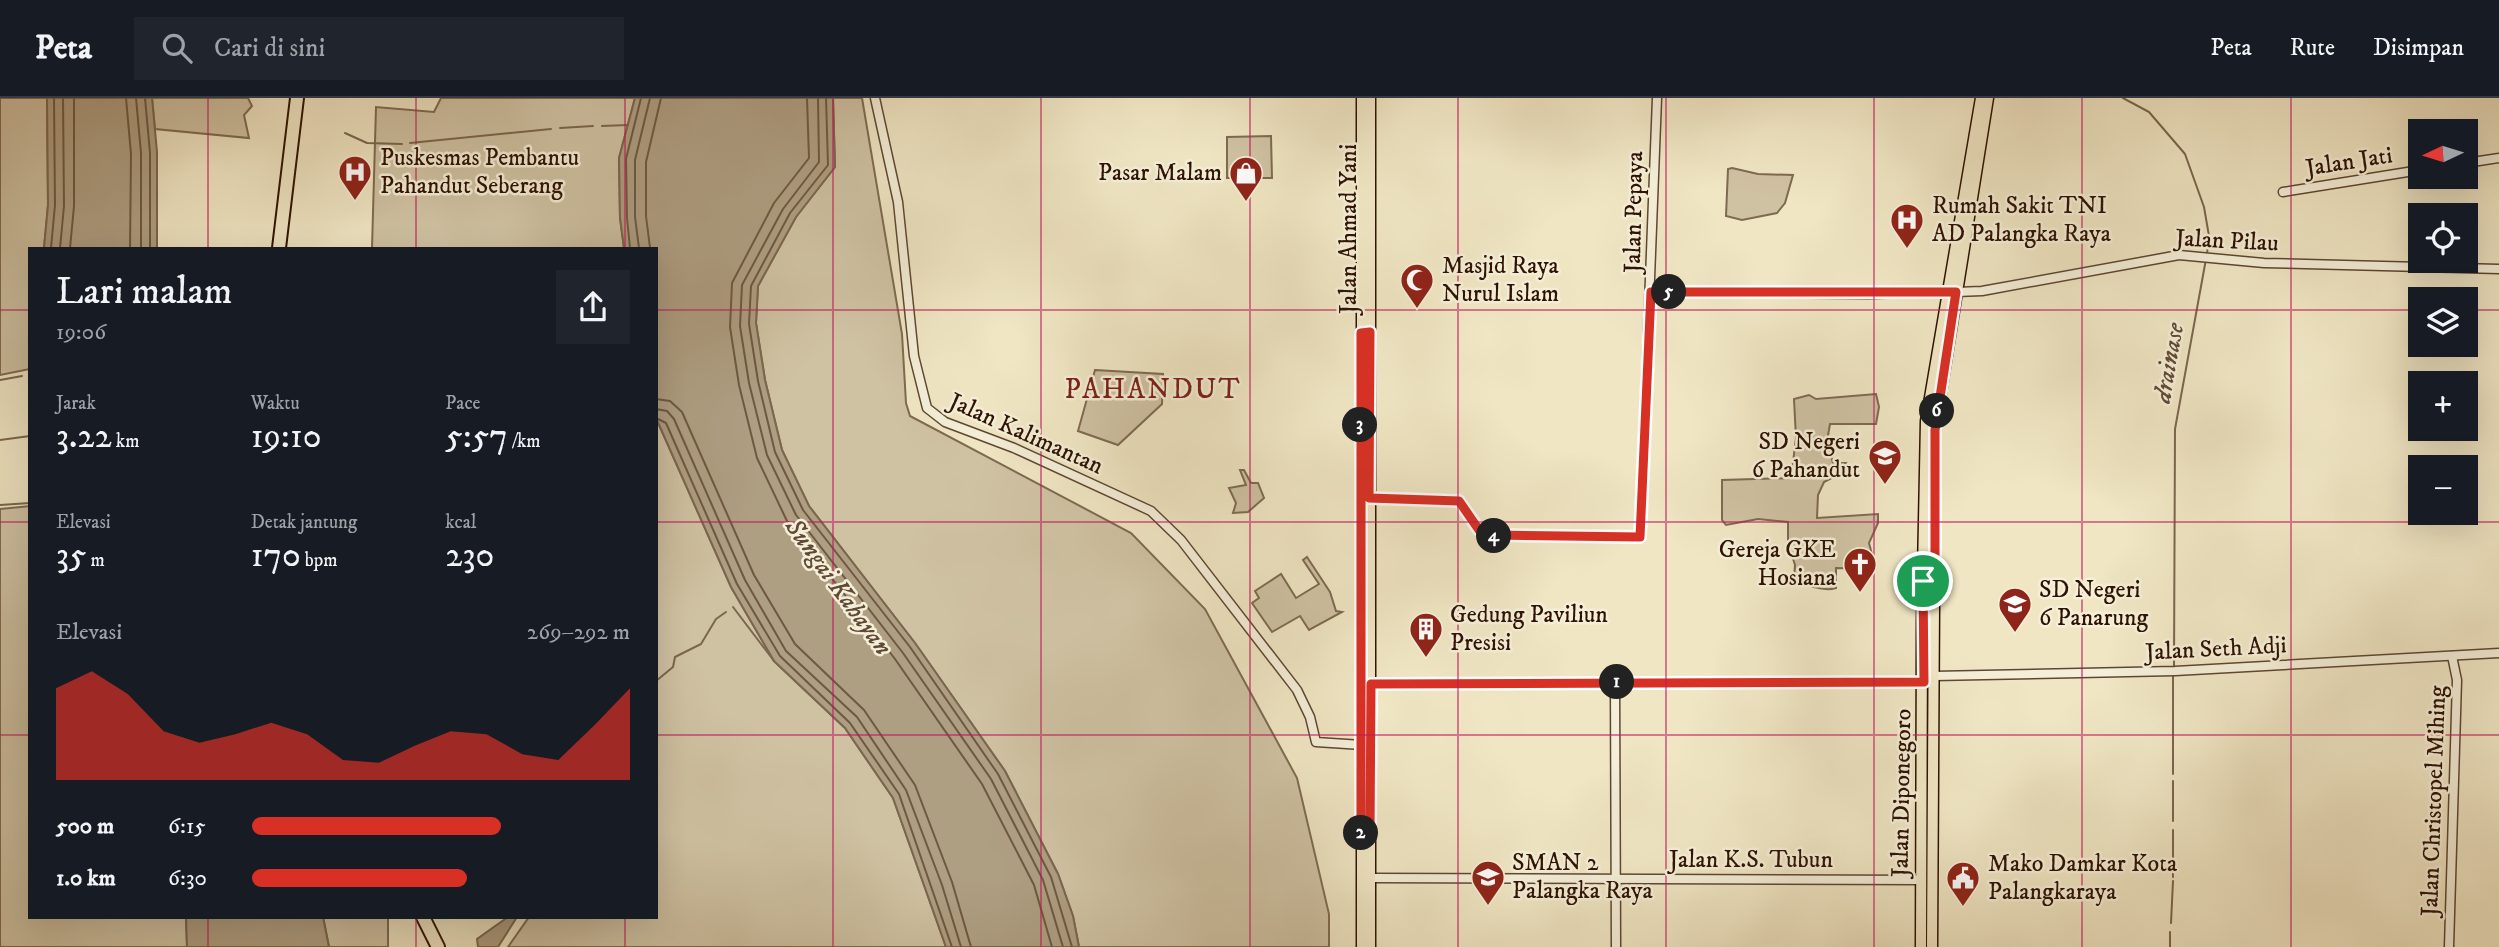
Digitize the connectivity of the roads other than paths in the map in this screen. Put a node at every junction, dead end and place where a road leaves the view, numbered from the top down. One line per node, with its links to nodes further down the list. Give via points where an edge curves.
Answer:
1 (297, 98): 12 (highway)
2 (875, 98): 28 (street, Jalan Kalimantan, via 896,190 914,356 927,408 945,422 1151,511 1181,540 1297,690 1316,742)
3 (1362, 98): 16 (main road, Jalan Ahmad Yani)
4 (1370, 98): 16 (main road, Jalan Ahmad Yani)
5 (1657, 98): 14 (street, Jalan Pepaya)
6 (1981, 98): 15 (main road, Jalan Diponegoro)
7 (1988, 98): 15 (main road, Jalan Diponegoro)
8 (2499, 158): 9 (street)
9 (2478, 161)
10 (2408, 172): 11 (street, Jalan Jati)
11 (2283, 192)
12 (279, 247)
13 (2499, 269): 15 (street, Jalan Pilau, via 2153,258 2038,282)
14 (1651, 292): 15 (street, Jalan Pilau); 17 (street, Jalan Pepaya, via 1640,537 1490,535 1479,530 1459,501)
15 (1952, 292): 18 (main road, Jalan Diponegoro, via 1926,421); 19 (main road, Jalan Diponegoro, via 1936,416)
16 (1365, 333): 17 (main road, Jalan Ahmad Yani); 28 (main road, Jalan Ahmad Yani)
17 (1369, 498): 27 (main road, Jalan Ahmad Yani)
18 (1924, 553): 19 (main road); 20 (main road, Jalan Diponegoro)
19 (1935, 553): 21 (main road, Jalan Diponegoro)
20 (1923, 581): 21 (main road); 26 (main road, Jalan Diponegoro)
21 (1935, 581): 24 (main road, Jalan Diponegoro)
22 (2499, 653): 23 (street, Jalan Seth Adji)
23 (2452, 656): 24 (street, Jalan Seth Adji, via 2177,671); 38 (street, Jalan Christopel Mihing, via 2457,680)
24 (1934, 676): 35 (main road, Jalan Diponegoro)
25 (1615, 682): 26 (street); 27 (street); 31 (street)
26 (1924, 682): 32 (main road, Jalan Diponegoro)
27 (1371, 684): 29 (main road, Jalan Ahmad Yani)
28 (1362, 744): 29 (main road, Jalan Ahmad Yani)
29 (1365, 835): 30 (main road, Jalan Ahmad Yani); 34 (main road, Jalan Ahmad Yani)
30 (1371, 878): 31 (street, Jalan K.S. Tubun); 34 (main road, Jalan Ahmad Yani)
31 (1614, 880): 32 (street, Jalan K.S. Tubun); 37 (street)
32 (1922, 880): 35 (main road, Jalan Diponegoro)
33 (425, 919): 36 (highway)
34 (1366, 943)
35 (1927, 946)
36 (438, 947)
37 (1616, 947)
38 (2449, 947)

